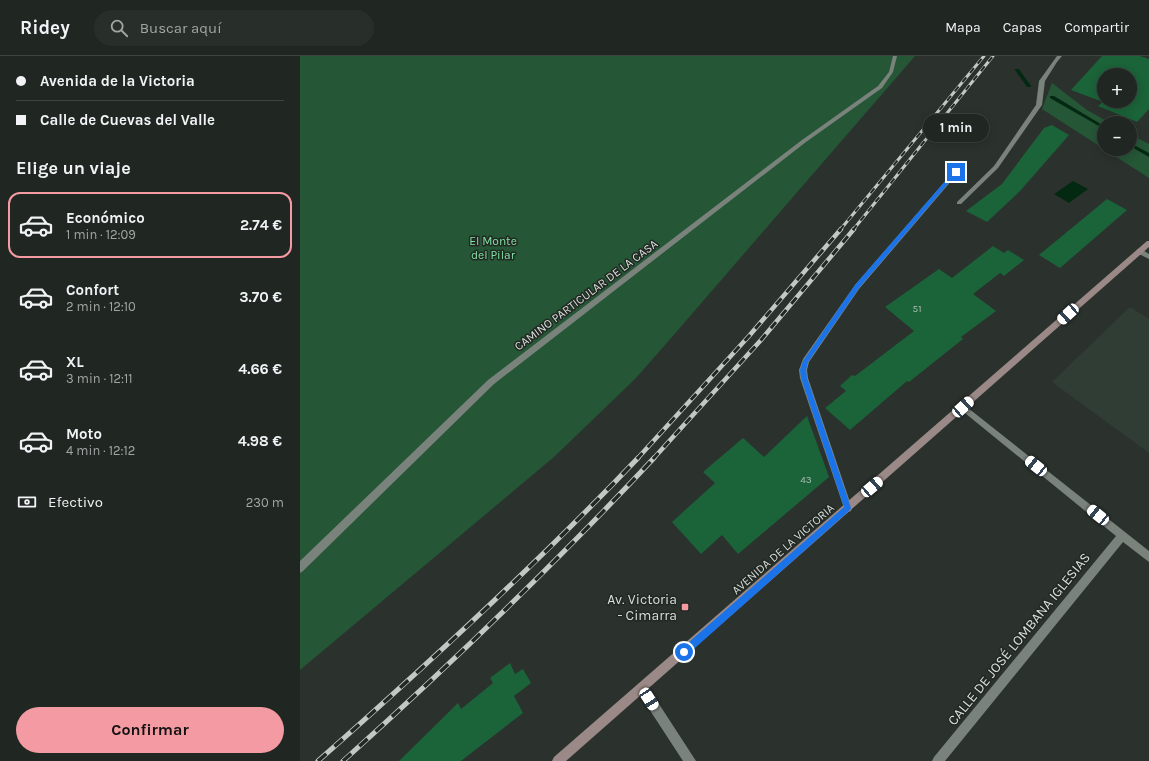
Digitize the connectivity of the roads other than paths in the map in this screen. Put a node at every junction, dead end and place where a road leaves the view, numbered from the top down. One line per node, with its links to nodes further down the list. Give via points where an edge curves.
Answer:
1 (895, 56): 12 (street, CAMINO PARTICULAR DE LA CASA, via 891,72 880,87 804,141 491,382)
2 (1060, 56): 4 (street, via 1042,82 1039,105 996,167)
3 (956, 172): 9 (street, via 857,287 806,361 803,370)
4 (959, 203)
5 (1149, 243): 6 (street, AVENIDA DE LA VICTORIA)
6 (1139, 252): 7 (street); 8 (street, AVENIDA DE LA VICTORIA)
7 (1149, 257)
8 (963, 407): 9 (street, AVENIDA DE LA VICTORIA); 10 (street)
9 (848, 508): 13 (street, AVENIDA DE LA VICTORIA)
10 (1123, 535): 11 (street); 16 (street, CALLE DE JOSÉ LOMBANA IGLESIAS)
11 (1149, 557)
12 (300, 568)
13 (642, 688): 14 (street, AVENIDA DE LA VICTORIA); 15 (street)
14 (558, 761)
15 (690, 761)
16 (938, 761)

